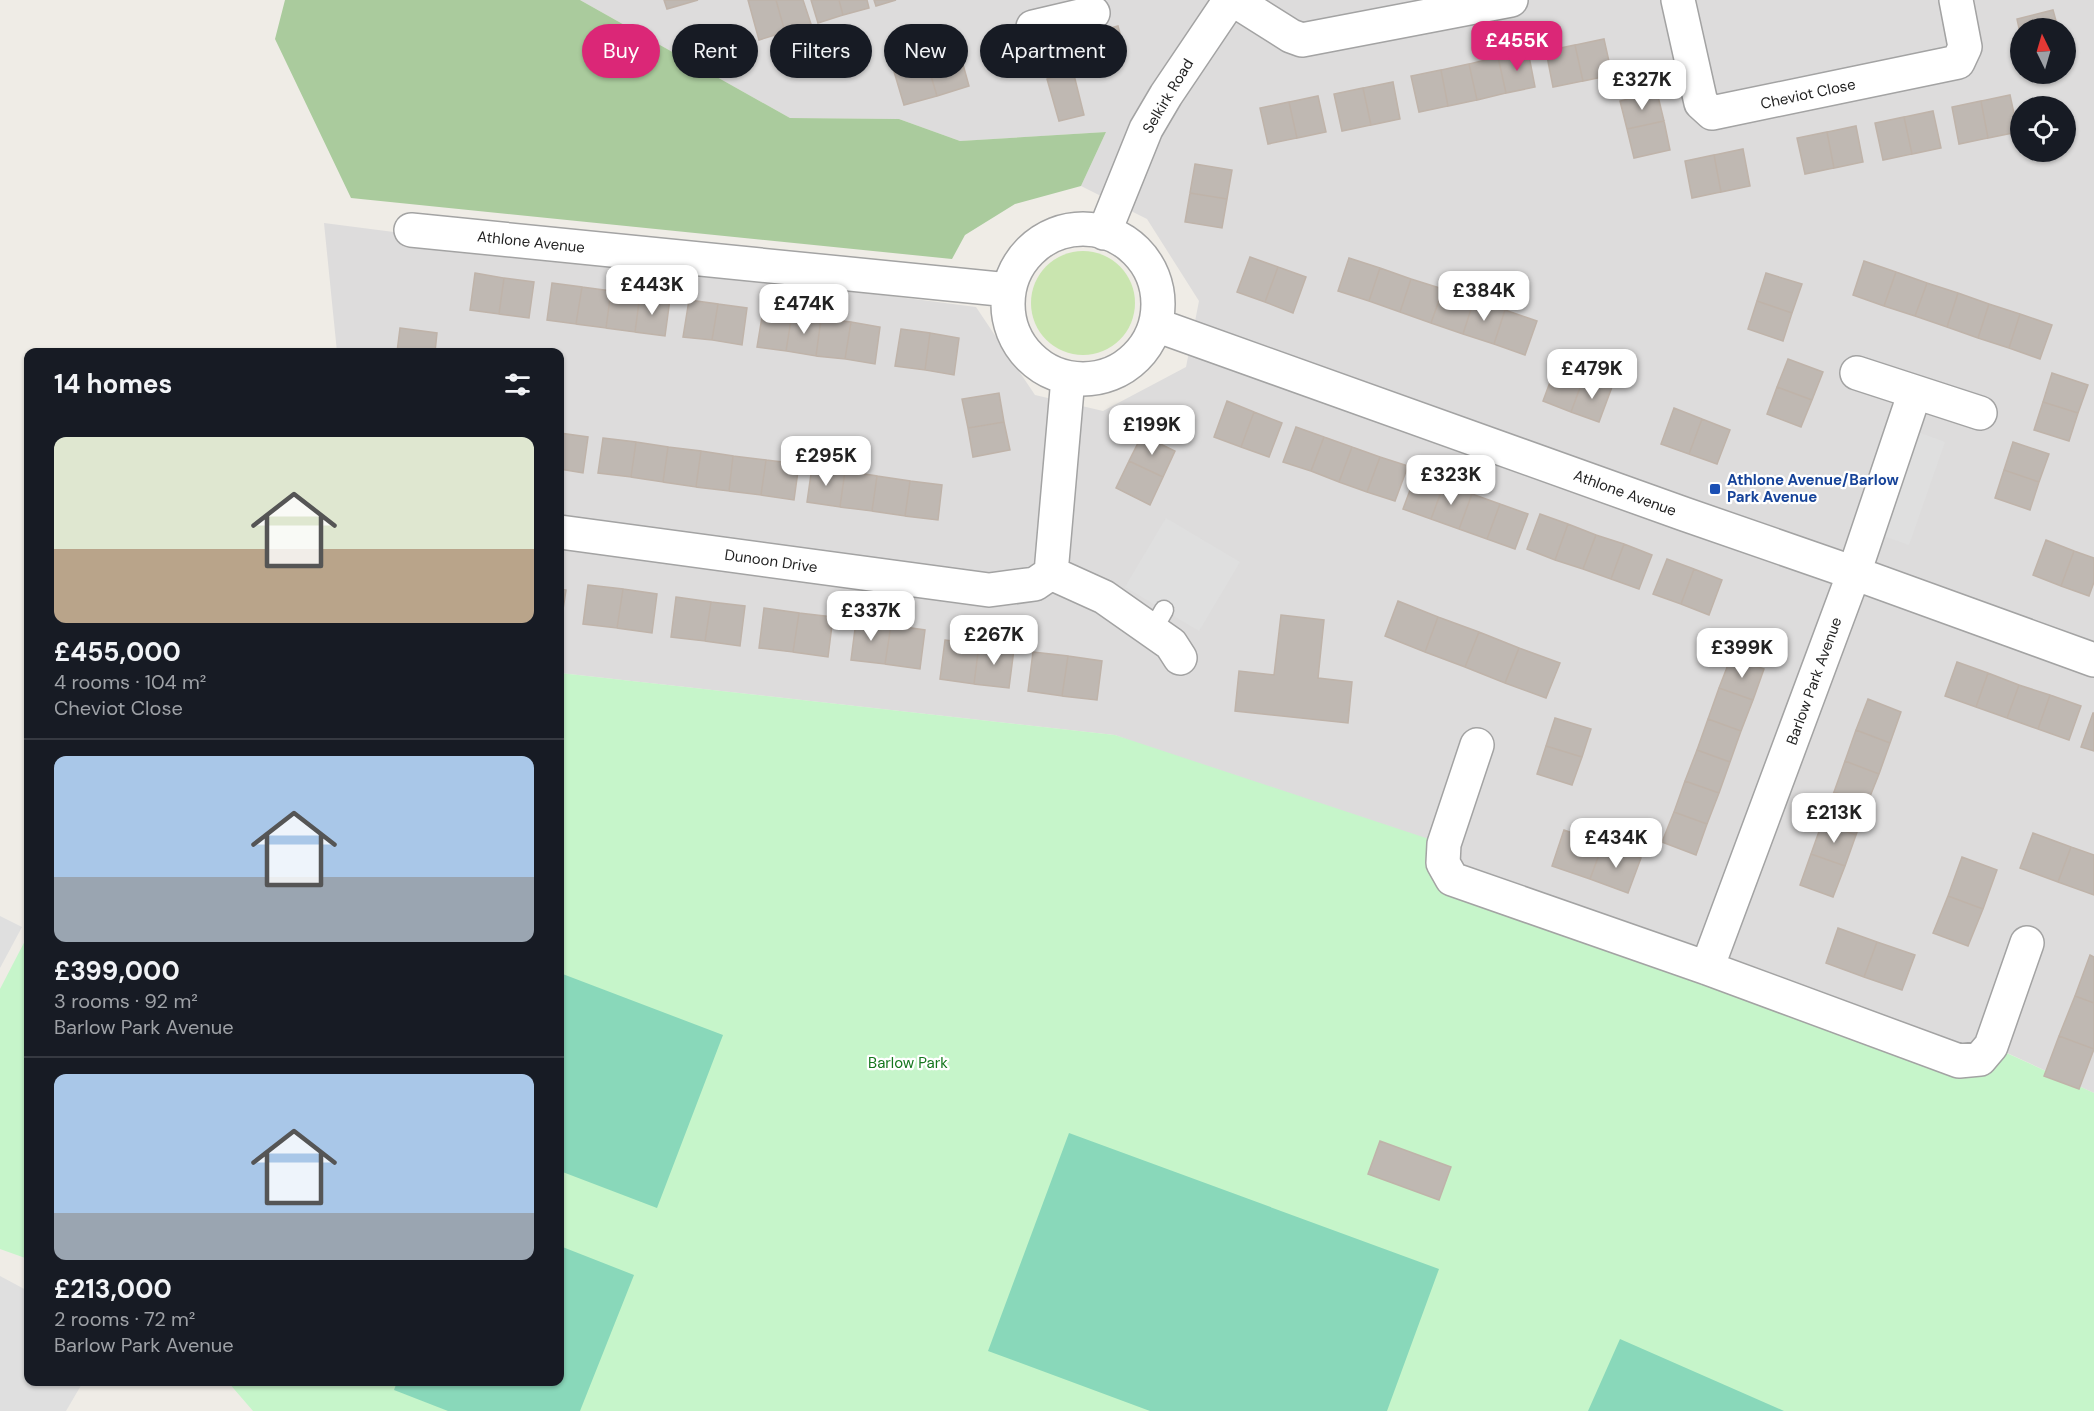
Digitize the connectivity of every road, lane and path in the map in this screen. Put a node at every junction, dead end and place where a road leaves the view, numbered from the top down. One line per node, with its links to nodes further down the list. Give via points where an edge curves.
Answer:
1 (1232, 0): 2 (street, via 1302,40); 8 (street, Selkirk Road, via 1146,129)
2 (1511, 0)
3 (1678, 0): 4 (street, Cheviot Close, via 1701,103 1712,113 1958,62 1965,47)
4 (1956, 0)
5 (1093, 13): 6 (street)
6 (1037, 24)
7 (411, 230): 9 (street, Athlone Avenue)
8 (1104, 233): 9 (street, via 1088,228 1062,231 1035,245 1018,265); 10 (street, via 1115,235 1137,251 1152,273 1158,298)
9 (1009, 290): 12 (street, via 1011,326 1023,349 1043,368)
10 (1156, 325): 12 (street, via 1144,349 1124,367 1100,377); 17 (street, Athlone Avenue)
11 (1857, 373): 13 (street)
12 (1068, 378): 16 (street)
13 (1915, 392): 14 (street); 17 (street, Barlow Park Avenue)
14 (1980, 413)
15 (564, 533): 16 (street, Dunoon Drive, via 989,590 1035,584)
16 (1051, 573): 18 (street, via 1158,620)
17 (1854, 573): 19 (street, Athlone Avenue); 22 (street, Barlow Park Avenue)
18 (1180, 658)
19 (2094, 660)
20 (1477, 745): 22 (street, via 1444,844 1443,863 1452,879)
21 (2027, 943): 22 (street, via 1991,1046 1980,1059 1959,1061)
22 (1707, 969)

